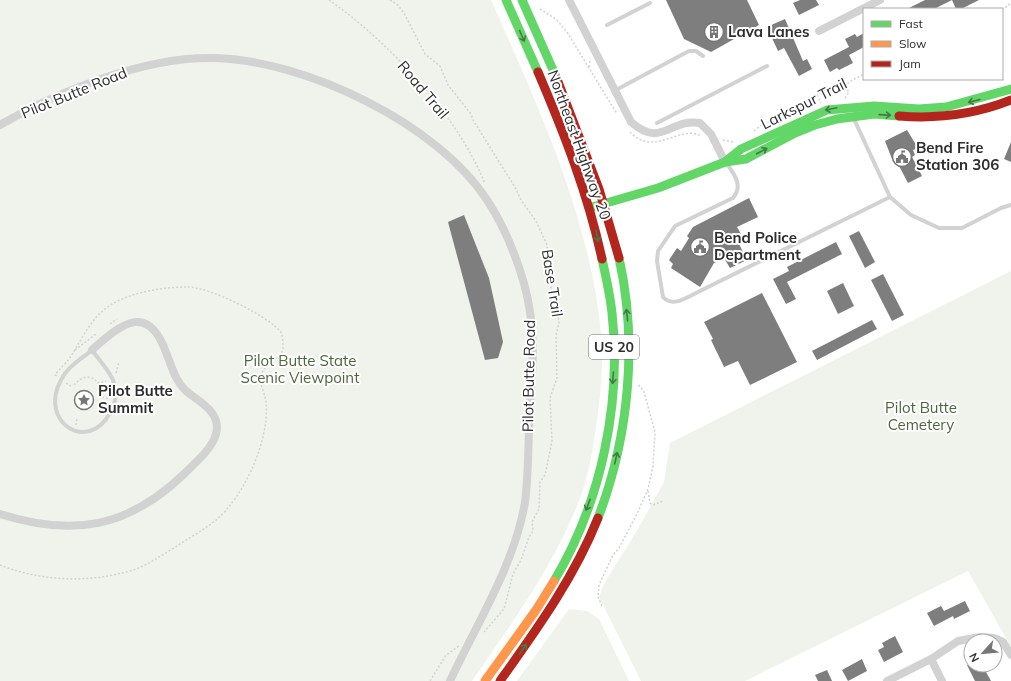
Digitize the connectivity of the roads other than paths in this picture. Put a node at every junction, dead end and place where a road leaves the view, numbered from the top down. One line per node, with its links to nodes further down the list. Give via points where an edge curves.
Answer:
1 (506, 0): 23 (main road, Northeast Highway 20 / US 20, one-way to 23, via 544,86)
2 (522, 0): 21 (main road, Northeast Highway 20 / US 20, via 572,114)
3 (568, 0): 13 (street)
4 (880, 0): 7 (street)
5 (650, 3): 8 (lane)
6 (863, 8): 9 (street)
7 (864, 8)
8 (606, 25)
9 (818, 31)
10 (703, 56): 13 (lane, via 696,51 689,51)
11 (767, 66): 17 (lane)
12 (1011, 89): 15 (main road, one-way to 15, via 946,107)
13 (614, 91): 19 (street, via 631,122 640,130 661,133 684,123 700,123 708,130)
14 (1011, 100): 16 (main road, one-way to 14, via 874,114 927,118 946,116 996,106)
15 (852, 107): 16 (lane); 19 (main road, one-way to 19, via 835,108 814,114 741,149)
16 (853, 117): 19 (main road, one-way to 16, via 746,159 815,125); 20 (lane)
17 (657, 123)
18 (0, 125): 28 (street, Pilot Butte Road, via 86,84 128,70 172,60 215,58 265,64 317,80 400,120 461,169 486,199 520,271 530,313 533,359 525,502 496,590)
19 (725, 162): 20 (lane, via 734,174 738,186 737,193 733,198 675,226 658,251 657,261 663,297 667,301 674,303 698,292); 21 (main road, via 662,186)
20 (890, 197): 22 (lane, via 911,215 939,228 962,228)
21 (605, 203): 23 (main road); 30 (main road, Northeast Highway 20 / US 20, one-way to 21, via 558,598 588,542 604,502 615,463 629,366 628,324 624,282)
22 (1011, 205)
23 (589, 208): 29 (main road, Northeast Highway 20 / US 20, one-way to 29, via 608,285 613,322 615,360 607,434 597,478 577,536 561,569)
24 (92, 350): 24 (lane, via 70,368 61,380 56,395 57,416 66,427 80,432 87,432 100,426 109,415 115,400 116,392 112,379); 25 (street, via 112,332 127,324 148,323 155,328 179,383 202,402 216,421 216,433 210,445 172,485 152,500 130,513 104,522 70,527 18,520)
25 (0, 514)
26 (1011, 655): 27 (street, via 1003,642 980,637 958,641)
27 (931, 659): 31 (street); 32 (street)
28 (450, 681)
29 (486, 681)
30 (500, 681)
31 (887, 681)
32 (942, 681)

